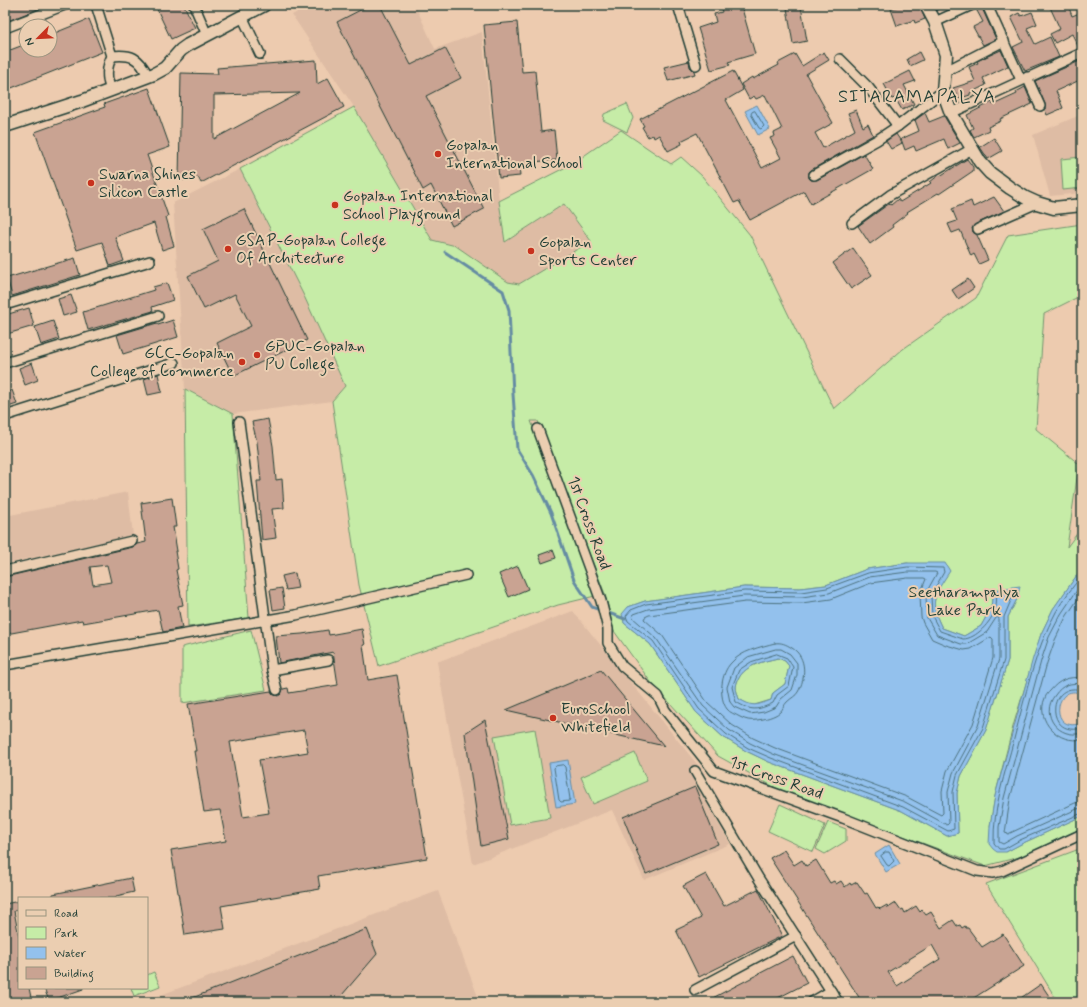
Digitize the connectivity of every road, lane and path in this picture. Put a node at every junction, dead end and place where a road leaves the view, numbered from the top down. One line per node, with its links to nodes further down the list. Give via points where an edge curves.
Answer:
1 (66, 5): 11 (street)
2 (96, 5): 16 (street)
3 (194, 5): 12 (street)
4 (678, 5): 18 (street)
5 (926, 5): 10 (street)
6 (972, 5): 10 (street)
7 (987, 5): 13 (street)
8 (258, 6): 9 (street)
9 (242, 16): 12 (street); 15 (street)
10 (934, 22): 19 (street, via 946,55)
11 (5, 28)
12 (207, 35): 20 (street, via 181,50 166,68)
13 (1004, 41): 19 (street); 21 (street)
14 (1082, 53): 21 (street)
15 (260, 54)
16 (112, 56): 20 (street, via 132,56); 22 (street, via 107,65)
17 (840, 59): 27 (street, via 868,87)
18 (696, 66)
19 (944, 72): 23 (street)
20 (148, 76): 22 (street)
21 (1024, 79): 24 (street); 25 (street)
22 (111, 90): 26 (street)
23 (942, 91): 25 (street); 27 (street)
24 (1040, 106)
25 (951, 113): 28 (street)
26 (5, 126)
27 (898, 126): 29 (street)
28 (972, 149): 30 (street, via 990,173); 32 (street, via 890,195)
29 (814, 175)
30 (1037, 203): 31 (street, via 1054,208); 33 (street)
31 (1082, 204)
32 (852, 223)
33 (978, 229)
34 (150, 261): 35 (street)
35 (5, 305)
36 (158, 316): 38 (street)
37 (174, 363): 39 (street)
38 (5, 364)
39 (5, 416)
40 (239, 422): 45 (street)
41 (538, 428): 51 (street, 1st Cross Road, via 601,601 608,629 608,643 622,666 658,696 665,710 714,771 977,871 1002,871)
42 (132, 541): 43 (street)
43 (5, 571)
44 (466, 575): 45 (street)
45 (265, 621): 47 (street); 48 (street)
46 (328, 660): 48 (street)
47 (5, 664)
48 (272, 670): 49 (street)
49 (277, 690)
50 (695, 771): 52 (street)
51 (1082, 834)
52 (796, 936): 53 (street); 54 (street)
53 (695, 990)
54 (831, 991): 55 (street); 56 (street)
55 (812, 1002)
56 (838, 1002)

